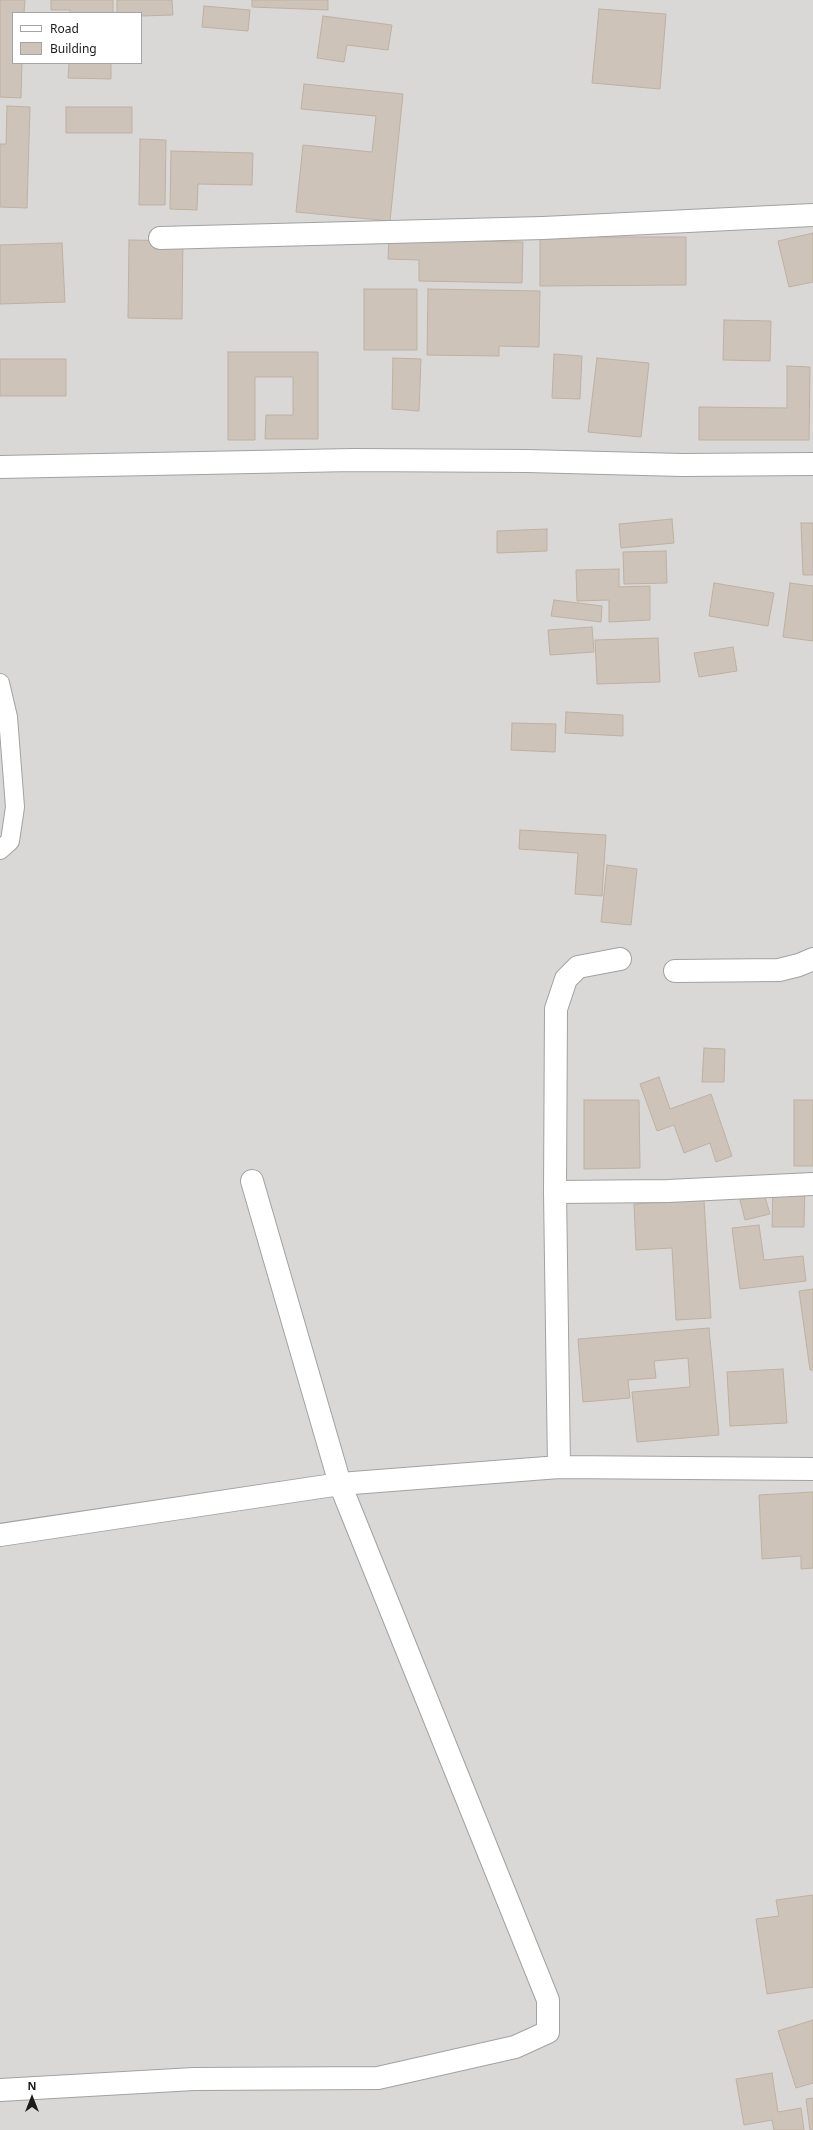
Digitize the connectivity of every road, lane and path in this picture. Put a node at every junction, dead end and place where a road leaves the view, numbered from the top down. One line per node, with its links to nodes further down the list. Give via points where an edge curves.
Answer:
1 (813, 215): 2 (street, via 535,228)
2 (160, 238)
3 (813, 464): 4 (street, via 682,465 353,460)
4 (0, 467)
5 (0, 683): 6 (lane, via 8,717 15,807 10,841)
6 (0, 850)
7 (620, 959): 12 (street, via 578,967 566,979 556,1009)
8 (813, 959): 9 (street, via 799,966 779,970)
9 (675, 971)
10 (252, 1181): 15 (street)
11 (813, 1184): 12 (street, via 668,1191)
12 (555, 1192): 13 (street)
13 (559, 1467): 14 (street); 15 (street)
14 (813, 1468)
15 (340, 1484): 16 (street); 17 (street, via 548,2000 548,2032 515,2047 378,2078 194,2079)
16 (0, 1535)
17 (0, 2090)

